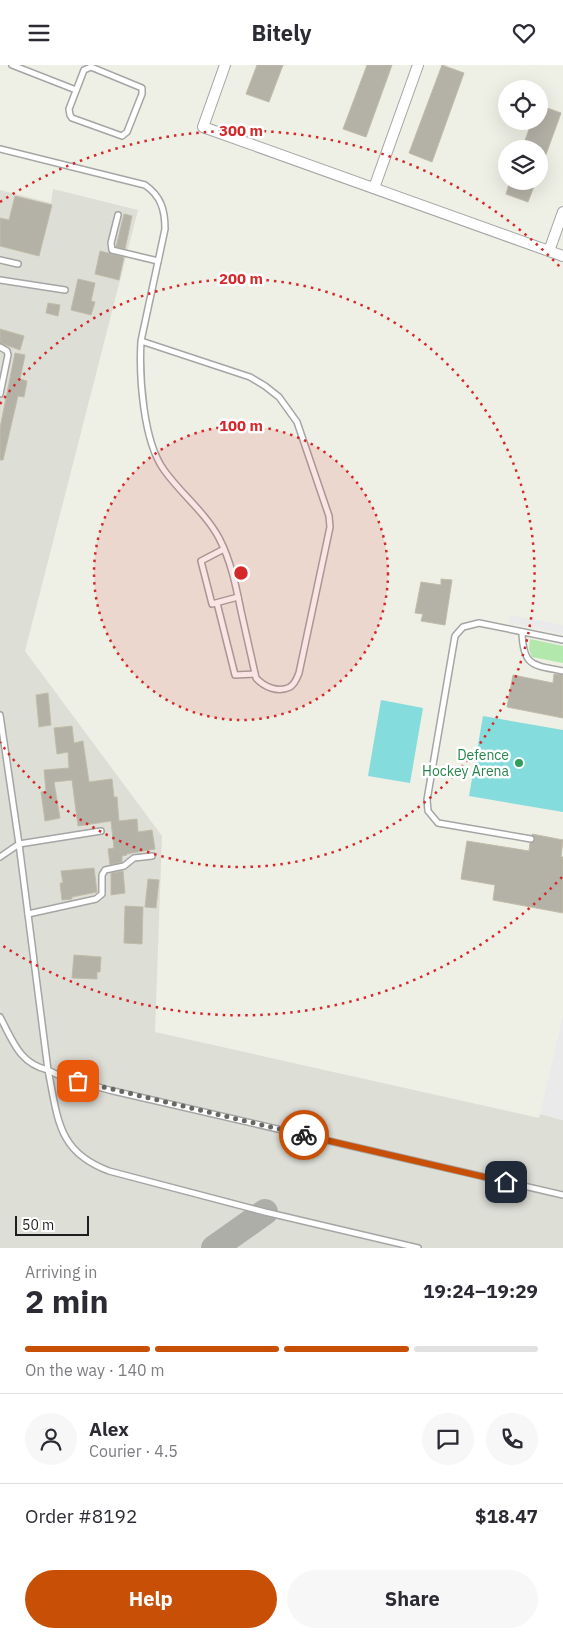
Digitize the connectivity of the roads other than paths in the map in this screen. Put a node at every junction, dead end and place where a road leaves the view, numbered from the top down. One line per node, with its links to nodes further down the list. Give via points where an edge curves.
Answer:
1 (12, 65): 4 (lane)
2 (225, 65): 6 (street, via 203,127)
3 (418, 65): 6 (street)
4 (76, 90): 4 (lane, via 69,109 72,118 122,136 127,132 143,91 140,86 91,67 84,70)
5 (0, 149): 12 (lane, via 145,185 162,205 165,217)
6 (374, 188): 9 (street)
7 (563, 212): 9 (street)
8 (118, 215): 12 (lane, via 111,248)
9 (548, 251): 10 (street)
10 (563, 256)
11 (0, 260): 13 (lane)
12 (158, 261): 16 (lane)
13 (18, 264)
14 (0, 280): 15 (lane)
15 (65, 289)
16 (141, 341): 19 (lane, via 141,373 150,443 164,470 208,522); 25 (lane, via 250,377 279,397 297,422 330,516 328,540 295,683 289,688 270,689 262,685)
17 (0, 347): 18 (lane, via 8,353)
18 (0, 394)
19 (224, 549): 20 (lane); 21 (lane, via 201,561 212,604)
20 (238, 597): 21 (lane); 25 (lane)
21 (217, 603): 25 (lane, via 235,675)
22 (522, 632): 23 (lane); 24 (lane, via 522,647 533,665); 29 (lane, via 479,623 463,627 455,636 426,800 428,811 438,823)
23 (563, 640)
24 (563, 671)
25 (255, 674)
26 (0, 715): 27 (lane)
27 (1, 737): 30 (lane)
28 (101, 831): 30 (lane)
29 (531, 839)
30 (19, 844): 32 (lane); 33 (lane)
31 (152, 856): 33 (lane, via 134,858 124,866 105,870 102,894 96,899)
32 (0, 857)
33 (28, 914): 35 (lane)
34 (0, 1017): 35 (lane, via 23,1057)
35 (48, 1070): 36 (lane, via 109,1090); 37 (lane, via 63,1133 70,1146 92,1165 265,1212)
36 (563, 1195)
37 (418, 1248)

